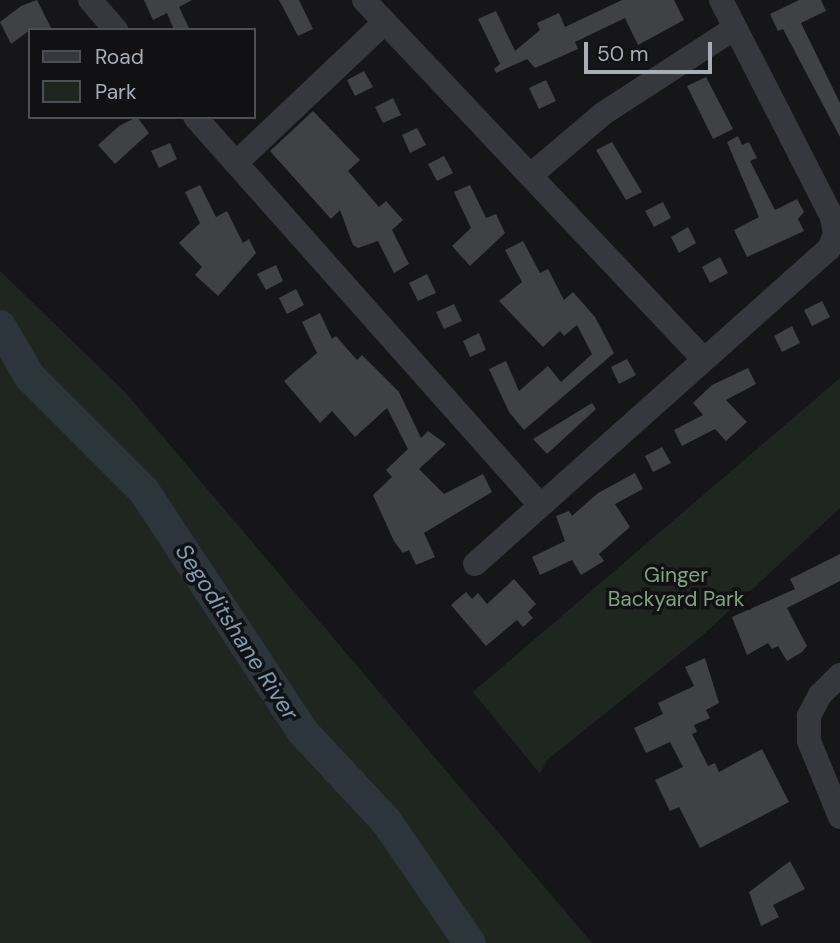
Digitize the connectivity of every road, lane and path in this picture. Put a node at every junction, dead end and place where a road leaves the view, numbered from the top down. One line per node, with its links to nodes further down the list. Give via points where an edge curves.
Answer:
1 (90, 0): 5 (street)
2 (364, 0): 4 (street)
3 (721, 0): 6 (street)
4 (384, 23): 8 (street); 9 (street)
5 (114, 28)
6 (736, 28): 9 (street, via 604,113); 10 (street, via 832,217 835,234 829,249)
7 (197, 119): 8 (street)
8 (236, 163): 11 (street)
9 (532, 174): 10 (street)
10 (702, 358): 11 (street)
11 (540, 505): 12 (street)
12 (475, 564)
13 (840, 676): 14 (street, via 820,695 808,716 809,741)
14 (840, 817)

